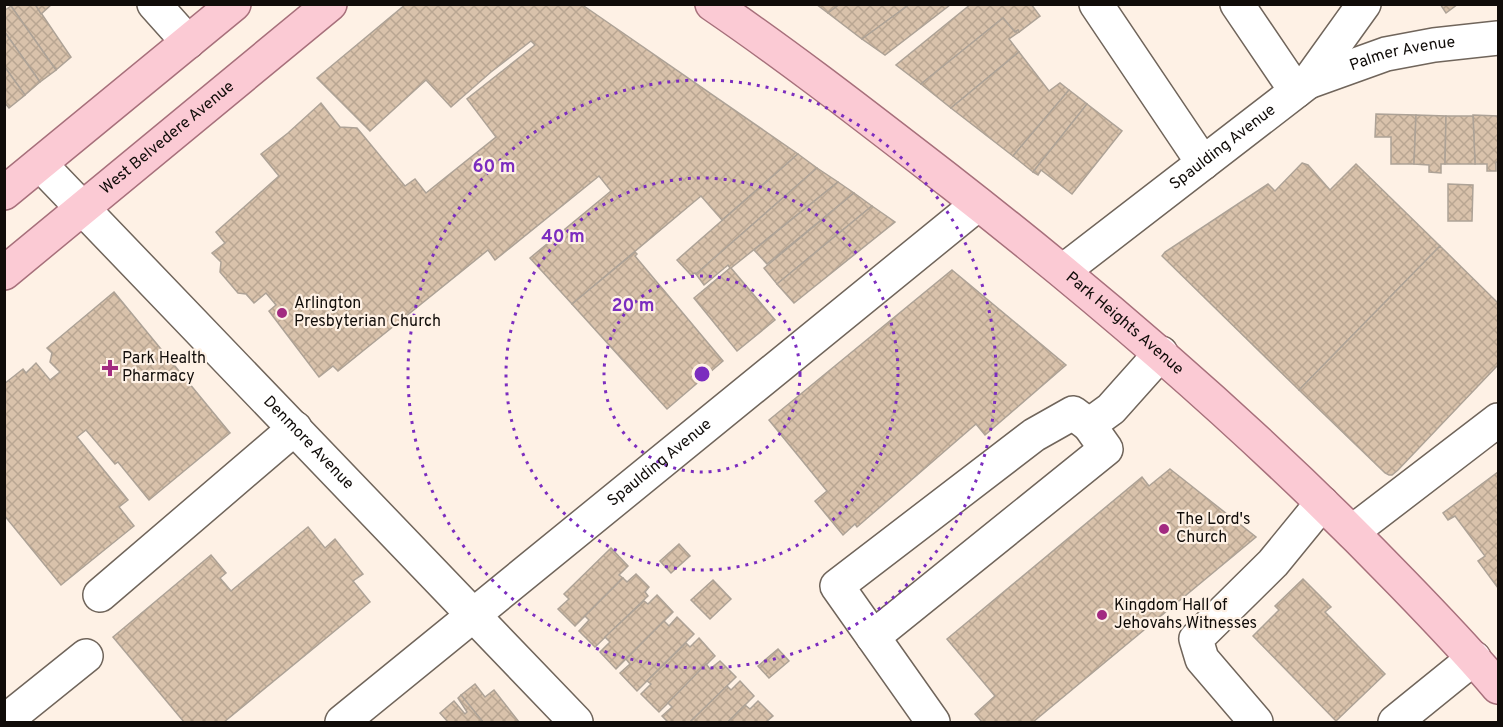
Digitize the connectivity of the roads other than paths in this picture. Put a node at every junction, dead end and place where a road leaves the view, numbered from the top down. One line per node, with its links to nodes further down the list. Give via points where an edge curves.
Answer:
1 (154, 4): 9 (street)
2 (234, 4): 9 (main road)
3 (330, 4): 15 (main road, West Belvedere Avenue)
4 (712, 4): 14 (main road, Park Heights Avenue)
5 (1096, 4): 11 (street)
6 (1238, 4): 10 (street)
7 (1364, 4): 10 (street, Spaulding Avenue)
8 (1496, 36): 10 (street, Palmer Avenue, via 1386,54)
9 (188, 42): 12 (main road)
10 (1302, 86): 11 (street, Spaulding Avenue)
11 (1203, 163): 16 (street, Spaulding Avenue)
12 (40, 164): 13 (main road); 15 (street, Denmore Avenue)
13 (4, 194)
14 (978, 204): 16 (main road, Park Heights Avenue); 25 (street, Spaulding Avenue)
15 (84, 208): 17 (main road, West Belvedere Avenue); 21 (street, Denmore Avenue)
16 (1063, 271): 18 (main road, Park Heights Avenue)
17 (4, 273)
18 (1161, 353): 20 (street, via 1111,409); 22 (main road, Park Heights Avenue)
19 (1498, 420): 23 (street)
20 (1089, 425): 26 (street, via 1106,449); 26 (street, via 1073,413 1034,435 837,586)
21 (295, 428): 24 (street); 25 (street, Denmore Avenue)
22 (1322, 503): 23 (main road, Park Heights Avenue); 34 (street, via 1273,563 1196,639 1202,659)
23 (1352, 532): 28 (main road, Park Heights Avenue)
24 (100, 595)
25 (473, 615): 31 (street, Spaulding Avenue); 32 (street, Denmore Avenue)
26 (873, 637): 33 (street)
27 (86, 656): 30 (street)
28 (1474, 658): 29 (main road, Park Heights Avenue); 35 (street)
29 (1498, 687)
30 (4, 722)
31 (342, 723)
32 (576, 723)
33 (933, 723)
34 (1256, 723)
35 (1395, 723)

